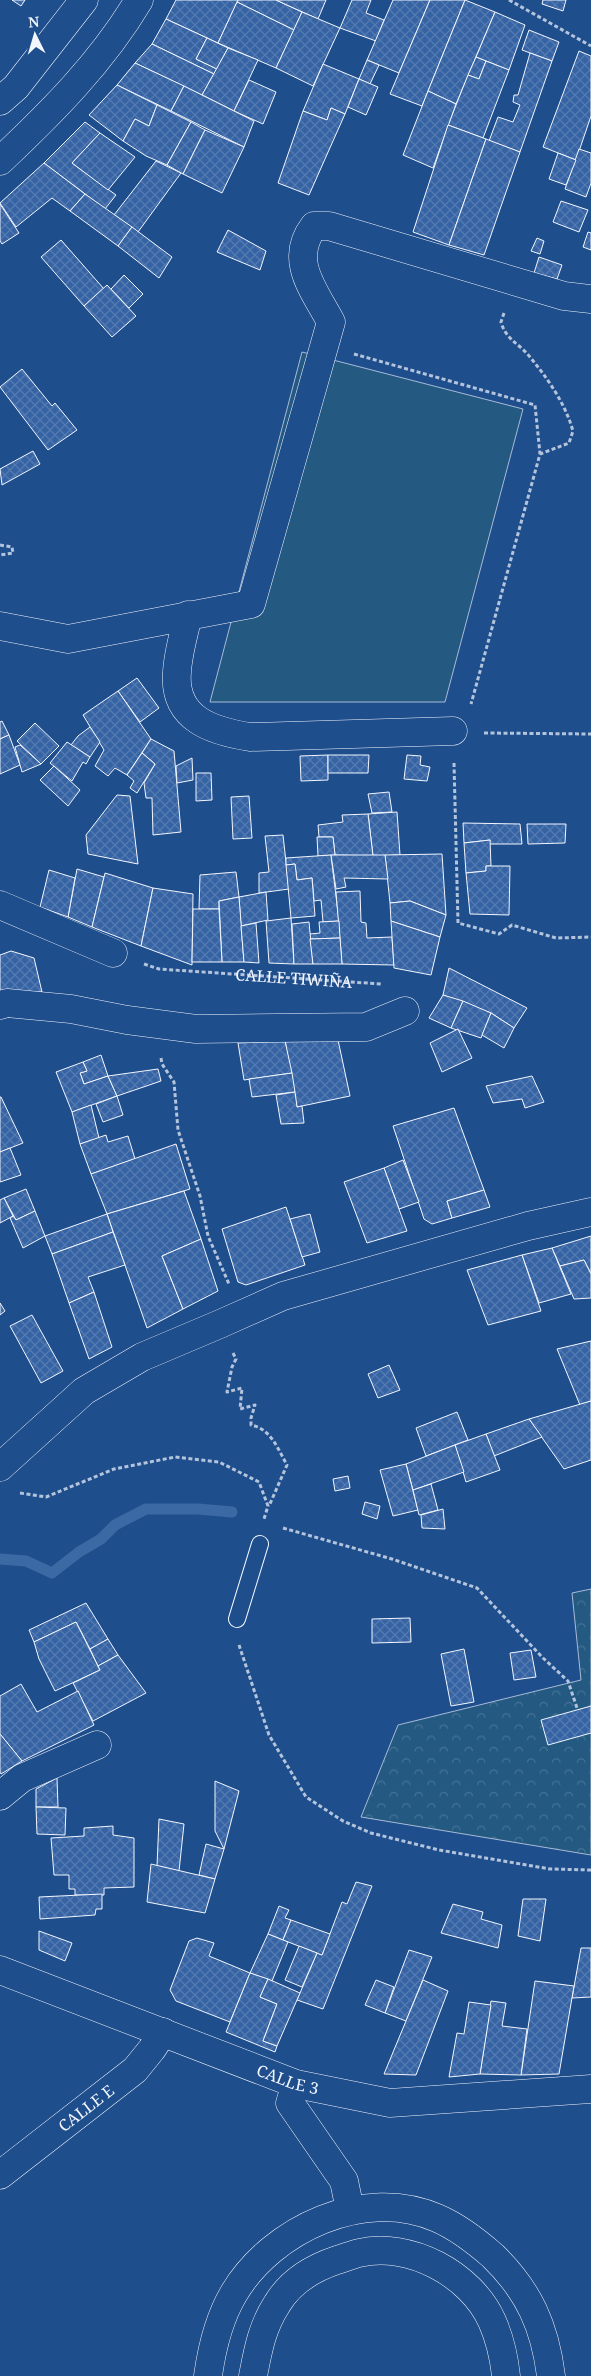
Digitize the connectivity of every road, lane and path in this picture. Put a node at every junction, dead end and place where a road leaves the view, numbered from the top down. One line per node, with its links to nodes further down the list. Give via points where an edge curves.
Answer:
1 (84, 0): 5 (street, via 21,80)
2 (139, 0): 6 (street, via 120,32 52,112)
3 (509, 0): 4 (path)
4 (591, 46)
5 (0, 101)
6 (0, 161)
7 (530, 286): 8 (street, via 564,296); 9 (street, via 329,226 314,226 306,237 302,254 305,272); 10 (path, via 526,304 520,311 505,312 500,322 504,334 530,356 558,396 573,431 569,443)
8 (591, 298)
9 (331, 322): 10 (path, via 352,353 535,405); 13 (street, via 252,604)
10 (540, 454): 15 (path, via 471,706)
11 (0, 545): 12 (path, via 12,547 13,553)
12 (0, 555)
13 (188, 615): 14 (street, via 68,639); 15 (street, via 176,673 181,703 198,722 223,733 250,737)
14 (0, 626)
15 (457, 718): 16 (path, via 508,735); 18 (path, via 458,923 499,934 512,925 556,938)
16 (591, 734)
17 (0, 905): 19 (street)
18 (591, 937)
19 (113, 953)
20 (159, 969): 21 (path, CALLE TIWIÑA)
21 (389, 985)
22 (0, 1005): 24 (street, via 71,1009)
23 (405, 1011): 24 (street, via 366,1027 196,1029)
24 (147, 1022): 26 (path, via 146,1035 174,1082 178,1130 200,1196)
25 (591, 1212): 26 (street, via 528,1226 283,1296)
26 (231, 1319): 27 (street, via 142,1358 84,1391); 29 (path, via 236,1359 226,1392 242,1388 240,1409 255,1405 252,1426 262,1427 269,1434 287,1465)
27 (0, 1466)
28 (11, 1492): 29 (path, via 46,1497 114,1469 175,1457 219,1462 259,1482)
29 (268, 1506): 30 (path)
30 (264, 1522): 31 (path); 33 (path, via 392,1559 477,1588 568,1681)
31 (260, 1544): 32 (lane)
32 (237, 1619): 36 (path, via 239,1649 269,1735 306,1797 344,1821 371,1833 439,1850 532,1866)
33 (576, 1708)
34 (97, 1745): 35 (street, via 22,1778)
35 (0, 1796)
36 (591, 1870)
37 (0, 1970): 38 (street, CALLE 3)
38 (162, 2032): 39 (street, CALLE 3); 41 (street, CALLE E, via 134,2070)
39 (296, 2084): 40 (street, CALLE 3, via 390,2103); 42 (street, via 290,2103 344,2181)
40 (591, 2089)
41 (0, 2176)
42 (350, 2210): 43 (street); 44 (street, via 315,2222 286,2237 255,2264 234,2293 218,2327); 47 (street, via 405,2210 436,2217 474,2240 512,2275 535,2312 547,2349)
43 (360, 2253): 45 (street, via 319,2266 296,2282 277,2303 261,2333); 46 (street, via 390,2252 418,2257 457,2278 478,2299 492,2321 503,2350)
44 (208, 2376)
45 (253, 2376)
46 (506, 2376)
47 (550, 2376)

